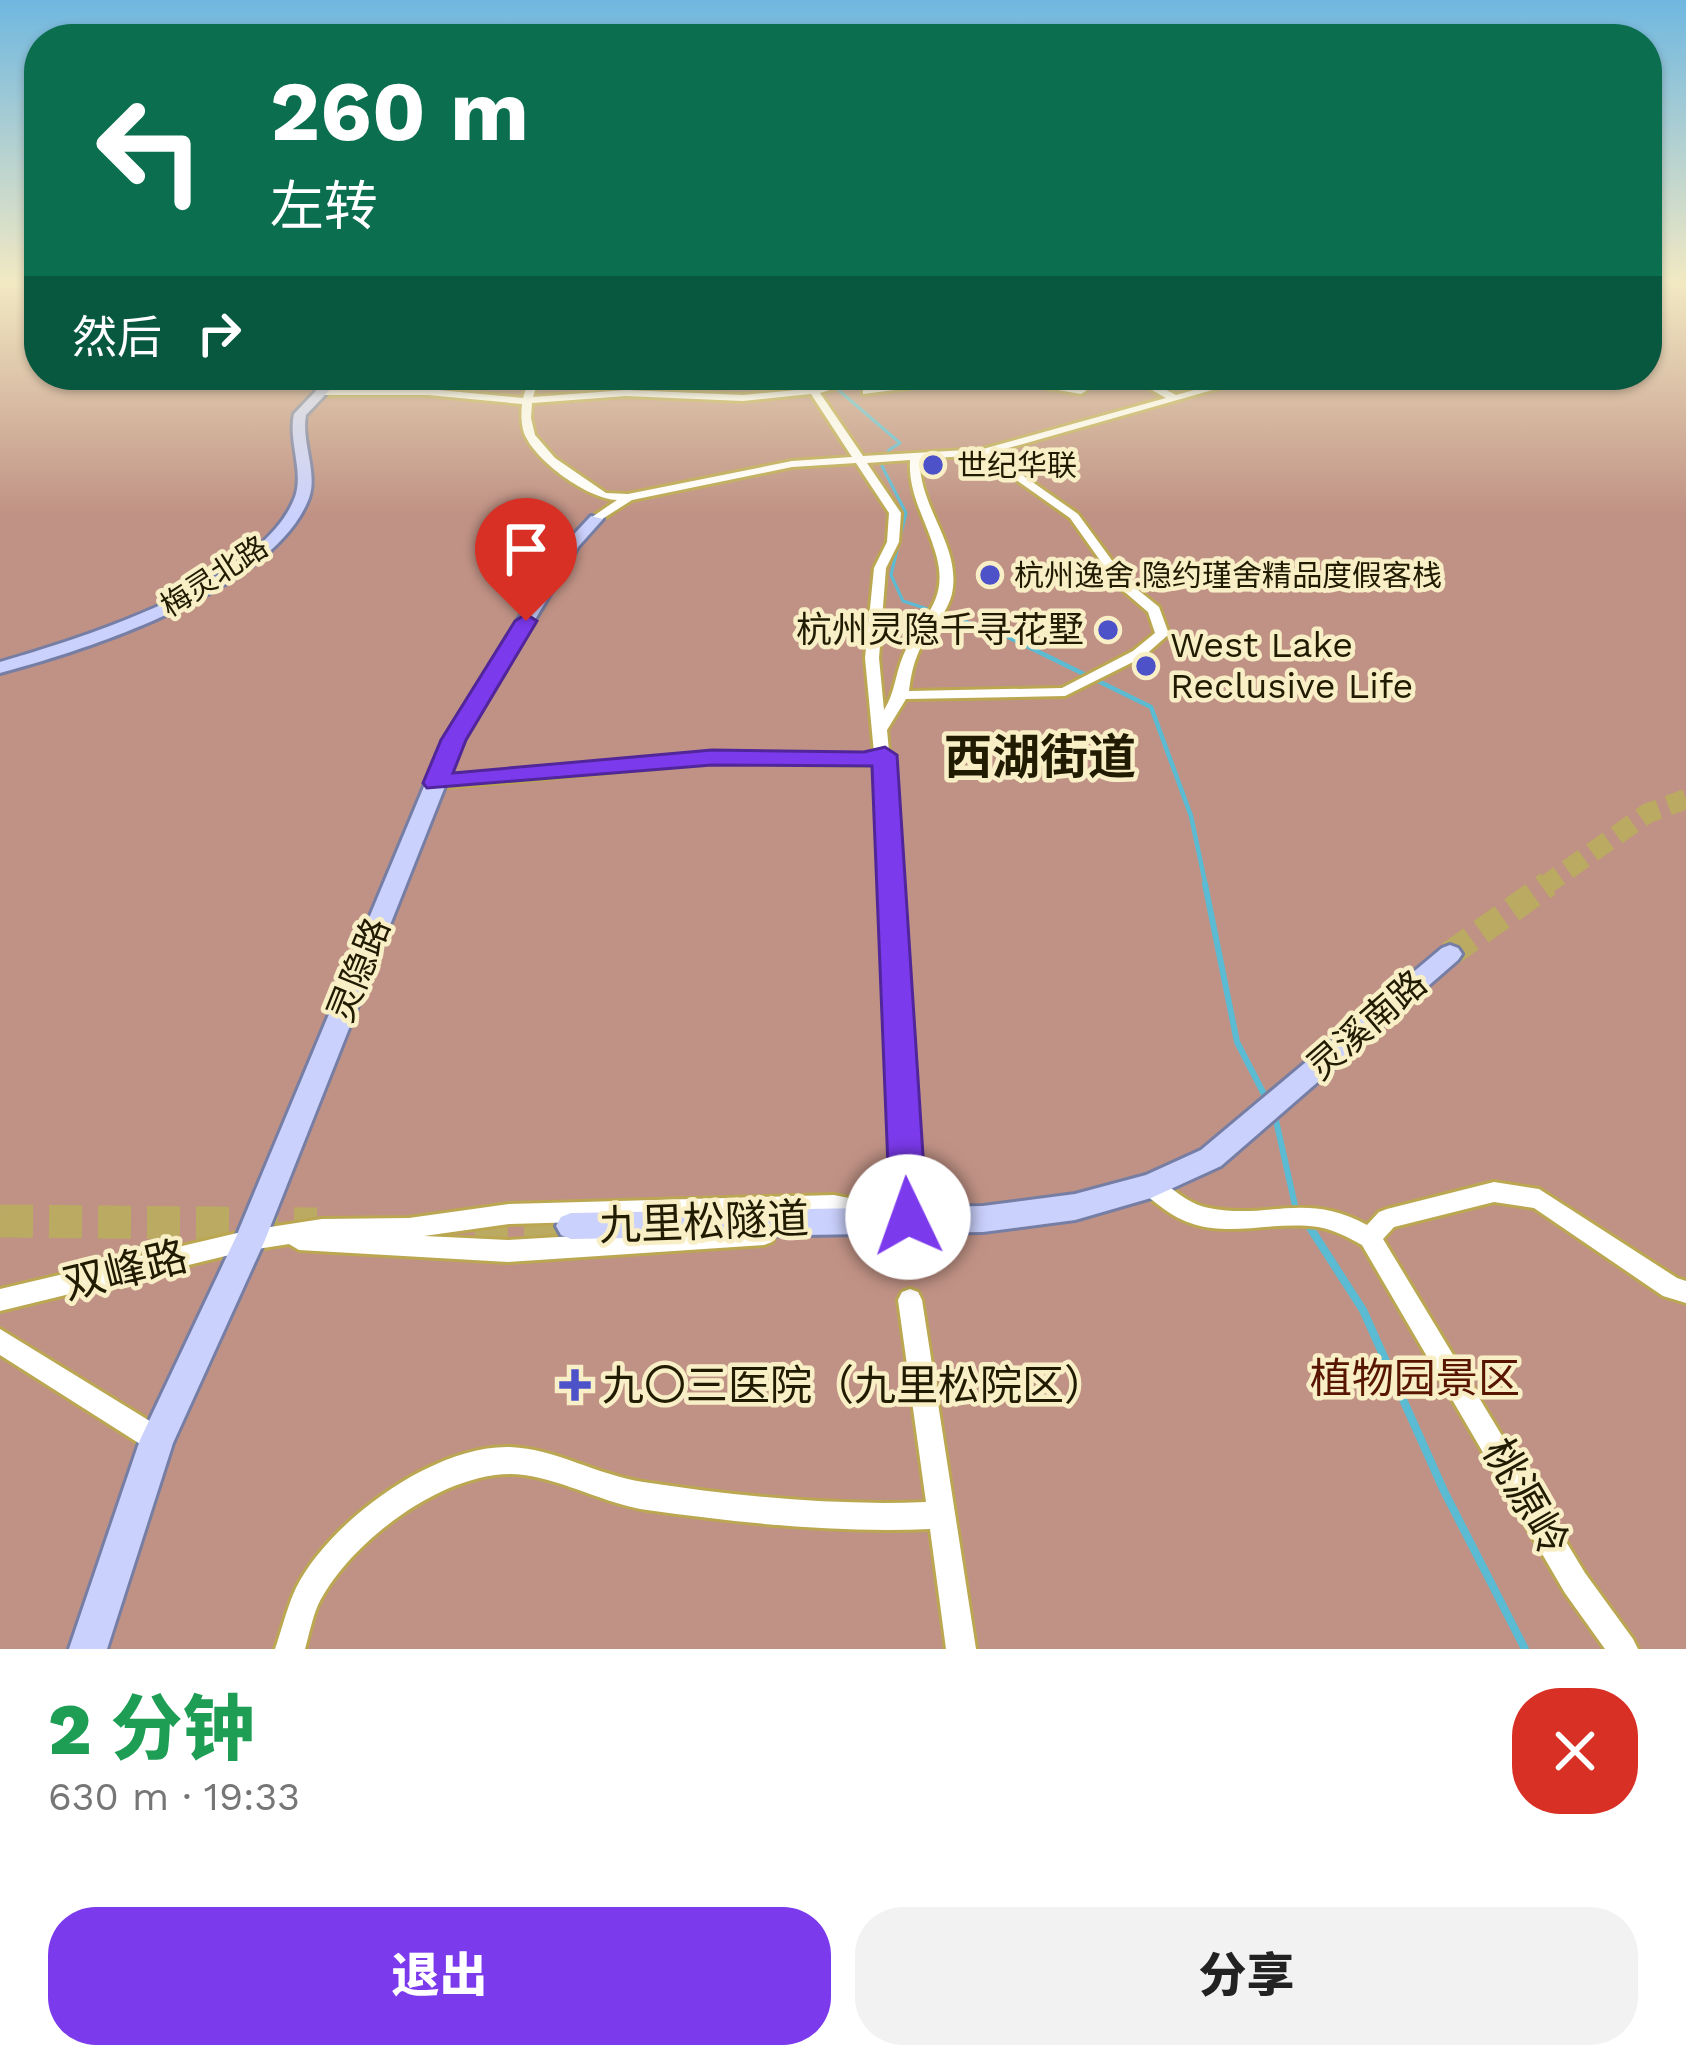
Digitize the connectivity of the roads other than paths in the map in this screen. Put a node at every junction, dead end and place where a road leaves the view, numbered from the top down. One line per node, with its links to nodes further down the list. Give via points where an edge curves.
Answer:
1 (319, 390): 17 (main road, 梅灵北路, via 297,423 306,459 302,498 267,545 126,629)
2 (402, 390): 11 (street)
3 (529, 390): 11 (street)
4 (806, 390): 11 (street)
5 (831, 390): 14 (street, via 850,450)
6 (881, 390): 9 (street)
7 (1158, 390): 10 (street)
8 (1206, 390): 10 (street)
9 (866, 392)
10 (1174, 399): 12 (street)
11 (525, 401): 16 (street, via 525,431)
12 (983, 452): 13 (street); 18 (street, via 1074,516 1123,584 1161,620 1162,634 1065,692)
13 (915, 458): 14 (street); 18 (street, via 946,574 935,616 911,646)
14 (867, 459): 15 (street, via 703,478); 19 (street, via 895,513 873,635)
15 (628, 497): 16 (street); 16 (street)
16 (599, 507): 21 (main road, 灵隐路, via 453,740)
17 (0, 668)
18 (901, 695): 19 (street)
19 (880, 729): 20 (street)
20 (885, 755): 21 (street, via 712,758); 24 (street)
21 (436, 783): 27 (main road, 灵隐路)
22 (1450, 954): 23 (main road, 灵溪南路, via 1211,1158)
23 (1151, 1186): 24 (main road, via 1023,1216); 26 (street, via 1170,1206 1213,1223 1344,1219)
24 (908, 1217): 25 (main road, 九里松隧道); 27 (street, via 824,1231 508,1251); 27 (street, via 834,1205 509,1214)
25 (571, 1226)
26 (1370, 1238): 28 (street, via 1387,1219 1494,1192 1539,1199); 37 (street, 桃源岭, via 1575,1583)
27 (250, 1240): 29 (street, 双峰路); 32 (main road, 灵隐路)
28 (1686, 1292)
29 (0, 1300)
30 (910, 1300): 33 (street)
31 (0, 1341): 32 (street)
32 (157, 1441): 34 (main road, 灵隐路)
33 (941, 1515): 35 (street, via 770,1515 616,1491 566,1469 491,1460 443,1477 353,1537 308,1596); 36 (street)
34 (88, 1649)
35 (290, 1649)
36 (961, 1649)
37 (1623, 1649)

